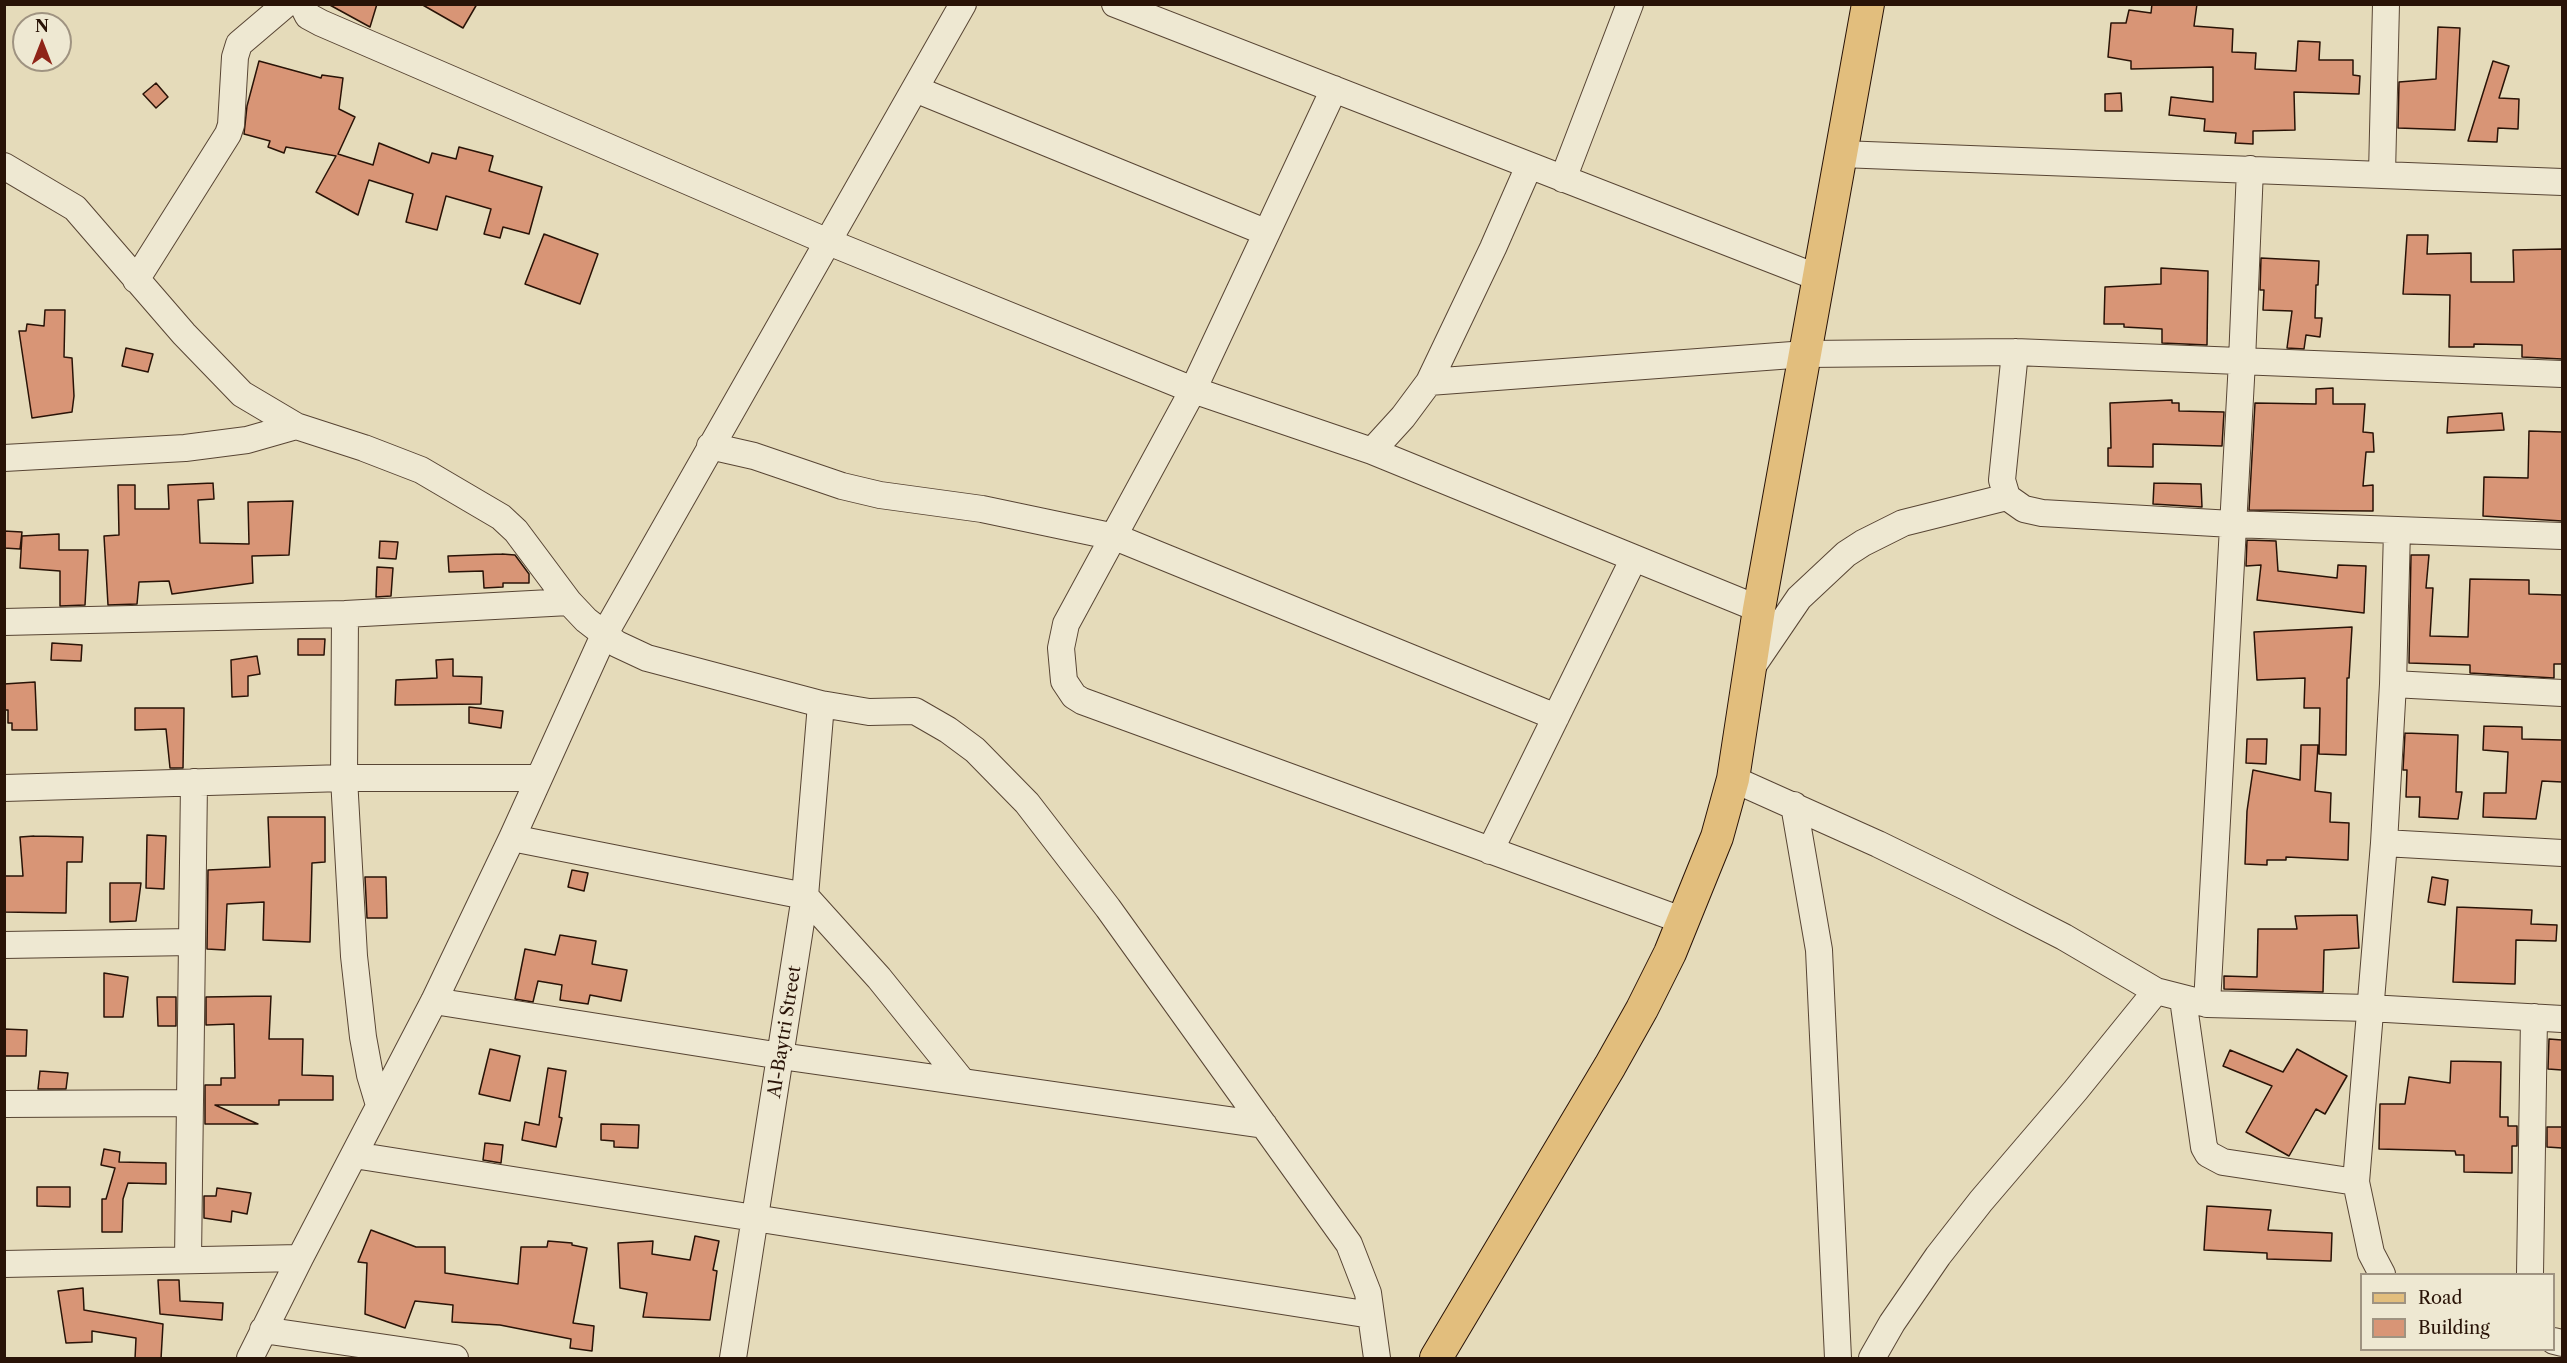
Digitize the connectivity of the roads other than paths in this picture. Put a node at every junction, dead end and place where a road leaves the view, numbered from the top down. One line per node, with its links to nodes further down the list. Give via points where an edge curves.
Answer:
1 (286, 4): 20 (street, via 239,45 228,134)
2 (302, 4): 18 (street, via 308,16 321,23)
3 (963, 4): 8 (street)
4 (1115, 4): 9 (street)
5 (1630, 4): 15 (street)
6 (1868, 4): 10 (main road)
7 (2386, 4): 14 (street)
8 (915, 89): 17 (street); 18 (street)
9 (1334, 89): 12 (street); 17 (street)
10 (1841, 154): 13 (street); 19 (main road)
11 (4, 166): 20 (street, via 75,208)
12 (1529, 166): 15 (street); 25 (street)
13 (2250, 168): 14 (street); 23 (street)
14 (2382, 174): 16 (street)
15 (1563, 179): 19 (street)
16 (2562, 182)
17 (1265, 232): 26 (street)
18 (826, 241): 26 (street); 28 (street)
19 (1819, 278): 22 (main road)
20 (136, 280): 27 (street, via 242,394)
21 (2015, 352): 22 (street); 23 (street); 31 (street, via 2002,474)
22 (1806, 354): 25 (street); 38 (main road)
23 (2242, 361): 24 (street); 32 (street)
24 (2562, 374)
25 (1429, 382): 29 (street)
26 (1193, 390): 29 (street); 35 (street)
27 (296, 426): 30 (street, via 247,440 185,448); 37 (street, via 421,470 489,508 510,524)
28 (710, 446): 35 (street, via 880,495 982,509); 41 (street)
29 (1372, 451): 36 (street)
30 (4, 458)
31 (2007, 497): 32 (street, via 2024,509 2042,513); 42 (street, via 1903,523 1863,543 1799,598)
32 (2232, 524): 33 (street); 63 (street)
33 (2397, 530): 34 (street); 43 (street)
34 (2562, 536)
35 (1115, 537): 46 (street); 55 (street, via 1063,631 1060,648 1064,681 1074,696)
36 (1634, 558): 38 (street); 46 (street)
37 (569, 602): 39 (street); 41 (street)
38 (1760, 609): 42 (main road)
39 (345, 614): 40 (street); 47 (street)
40 (4, 622)
41 (604, 635): 45 (street, via 646,658); 48 (street)
42 (1750, 669): 49 (main road)
43 (2394, 684): 44 (street); 54 (street)
44 (2562, 693)
45 (821, 704): 57 (street, Al-Baytri Street); 72 (street, via 869,712 912,710 975,750 1027,803 1108,908)
46 (1556, 717): 55 (street)
47 (344, 778): 48 (street); 50 (street); 71 (street, via 358,1001)
48 (538, 778): 53 (street)
49 (1733, 779): 52 (street); 58 (main road, via 1714,847)
50 (194, 782): 51 (street); 59 (street)
51 (4, 788)
52 (1794, 805): 61 (street, via 2054,932); 88 (street, via 1820,950)
53 (512, 838): 57 (street); 62 (street)
54 (2384, 843): 56 (street); 64 (street)
55 (1490, 852): 58 (street)
56 (2562, 853)
57 (805, 896): 67 (street, Al-Baytri Street); 68 (street, via 879,978)
58 (1684, 921): 87 (main road, via 1610,1066)
59 (192, 942): 60 (street); 69 (street)
60 (4, 945)
61 (2156, 991): 63 (street); 89 (street, via 1945,1246)
62 (434, 1001): 67 (street); 71 (street)
63 (2195, 1001): 64 (street); 74 (street, via 2204,1146 2208,1154 2223,1162)
64 (2369, 1008): 65 (street); 74 (street)
65 (2534, 1017): 66 (street); 80 (street)
66 (2562, 1019)
67 (781, 1056): 68 (street); 75 (street, Al-Baytri Street)
68 (962, 1081): 72 (street)
69 (190, 1103): 70 (street); 77 (street)
70 (4, 1104)
71 (379, 1105): 73 (street)
72 (1264, 1125): 81 (street, via 1349,1244 1364,1278)
73 (354, 1155): 75 (street); 76 (street)
74 (2356, 1182): 79 (street, via 2371,1253)
75 (756, 1217): 81 (street); 85 (street, Al-Baytri Street)
76 (300, 1258): 77 (street); 82 (street)
77 (188, 1260): 78 (street)
78 (4, 1264)
79 (2381, 1273)
80 (2530, 1273)
81 (1371, 1315): 86 (street)
82 (263, 1330): 83 (street); 84 (street)
83 (250, 1359)
84 (455, 1359)
85 (733, 1359)
86 (1377, 1359)
87 (1436, 1359)
88 (1838, 1359)
89 (1872, 1359)

